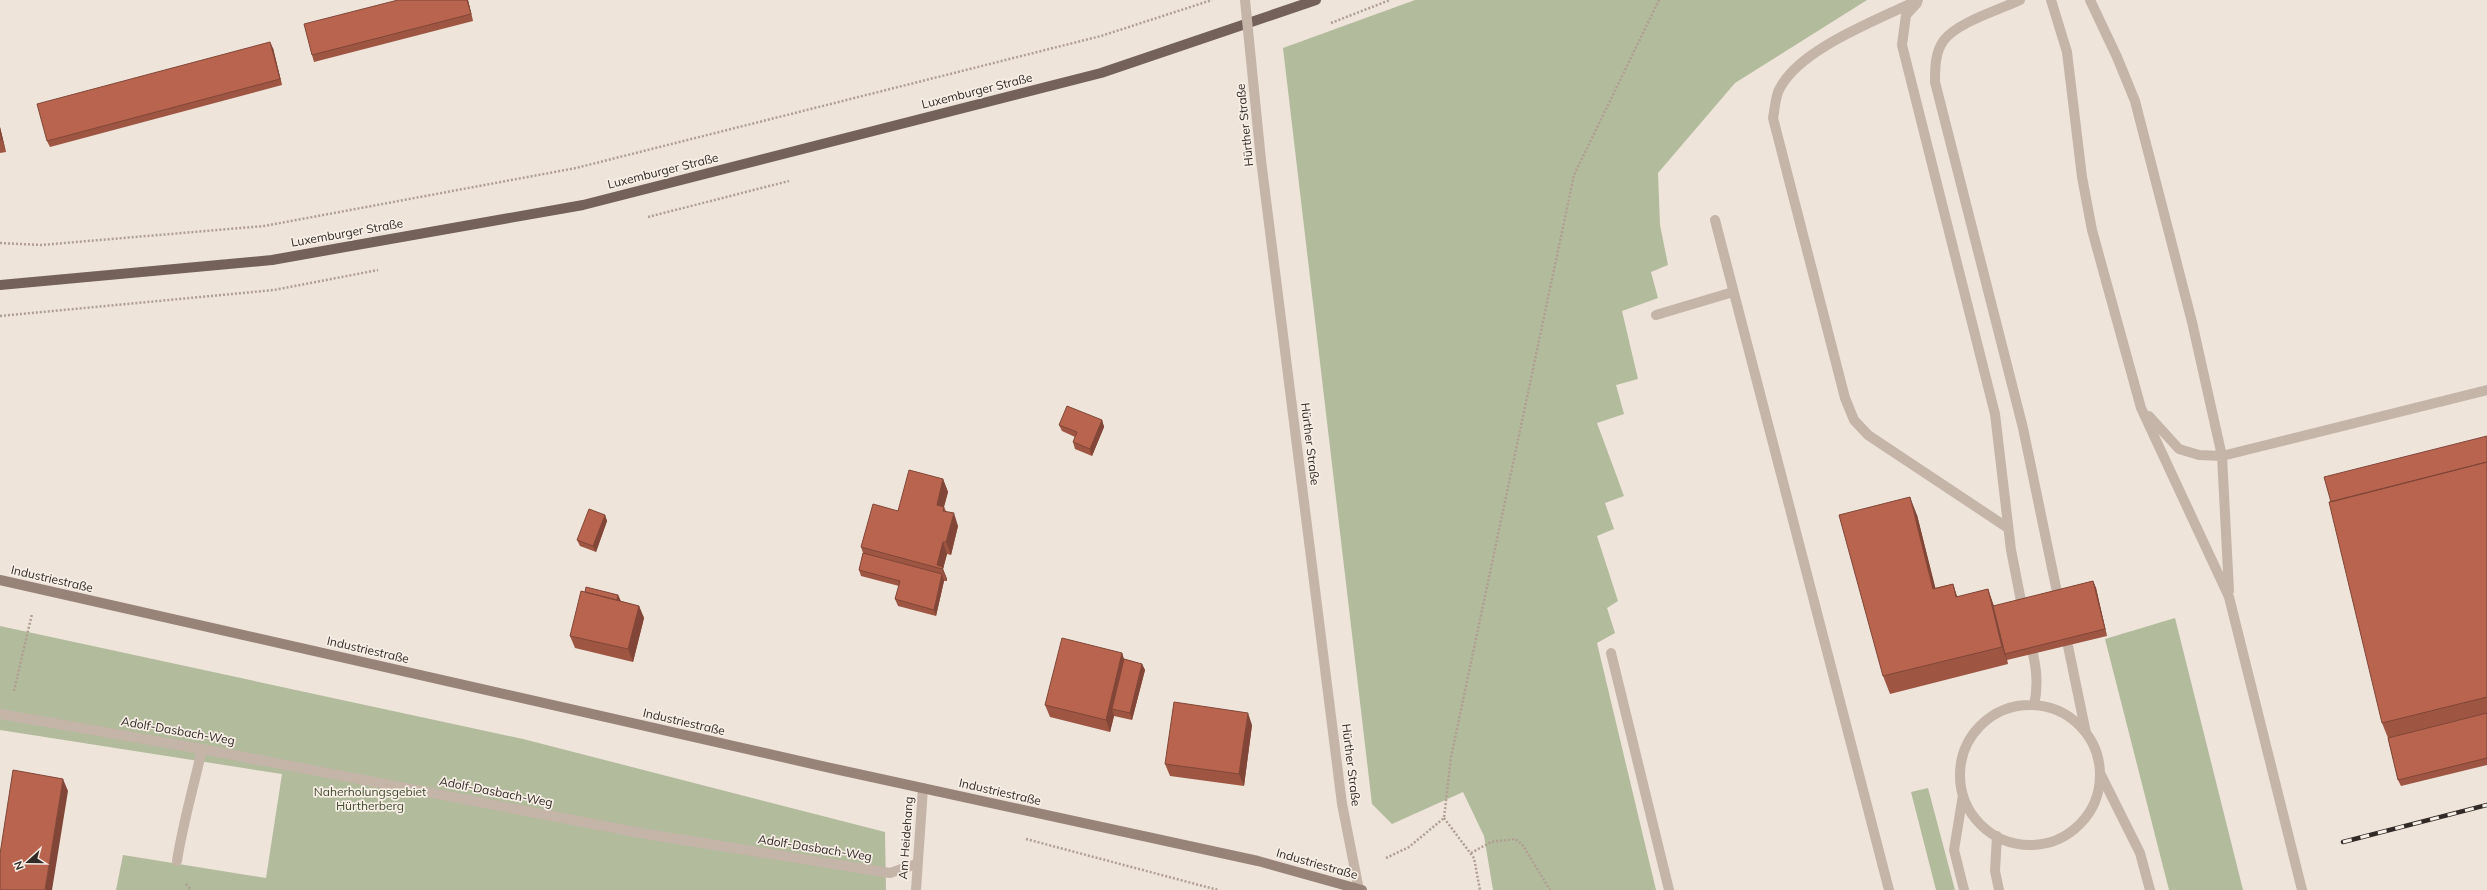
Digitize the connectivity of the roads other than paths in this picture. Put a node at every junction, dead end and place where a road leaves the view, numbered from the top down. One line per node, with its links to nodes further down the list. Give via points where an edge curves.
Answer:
1 (1245, 0): 33 (street, Hürther Straße, bridge, via 1261,160 1342,804)
2 (1316, 0): 8 (main road, Luxemburger Straße, via 1101,73 584,204 272,260)
3 (1919, 0): 14 (street, via 1906,15 1902,45 1995,414); 14 (street, via 1824,47 1792,70 1779,89 1773,118 1845,398 1854,420 1868,435)
4 (2020, 0): 16 (street, via 1954,30 1943,41 1936,61 1935,82 2024,428)
5 (2051, 0): 12 (street, via 2067,52 2082,177 2092,230)
6 (2090, 0): 13 (street, via 2135,101 2192,322)
7 (1715, 220): 9 (street)
8 (0, 285)
9 (1733, 292): 10 (street); 35 (street)
10 (1656, 315)
11 (2487, 390): 13 (street)
12 (2141, 408): 13 (street, via 2179,450 2199,455); 17 (street)
13 (2222, 456): 17 (street)
14 (2008, 528): 18 (street)
15 (0, 580): 27 (main road, Industriestraße)
16 (2058, 597)
17 (2229, 597): 39 (street)
18 (2022, 606)
19 (2068, 646): 24 (street)
20 (1612, 653): 34 (street)
21 (2033, 654): 22 (street, via 2036,666)
22 (2034, 705): 24 (street, via 2053,709 2071,718); 28 (street, via 2011,708 1991,717 1975,732 1964,751 1960,773)
23 (4, 714): 25 (street, Adolf-Dasbach-Weg)
24 (2086, 733): 26 (street, via 2096,752)
25 (202, 748): 30 (street, via 194,788 182,823); 31 (street, Adolf-Dasbach-Weg, via 646,834 890,873)
26 (2100, 773): 29 (street, via 2097,795 2091,809 2072,832 2052,842 2030,846 2008,842); 38 (street, via 2140,853)
27 (923, 788): 31 (street, Am Heidehang); 33 (main road, Industriestraße, via 1258,861)
28 (1963, 795): 29 (street, via 1973,815 1988,831); 36 (street, via 1954,850)
29 (1997, 836): 37 (street, via 1995,871)
30 (177, 861)
31 (916, 864): 32 (street, Am Heidehang)
32 (916, 890)
33 (1360, 890)
34 (1669, 890)
35 (1889, 890)
36 (1964, 890)
37 (2000, 890)
38 (2150, 890)
39 (2302, 890)

